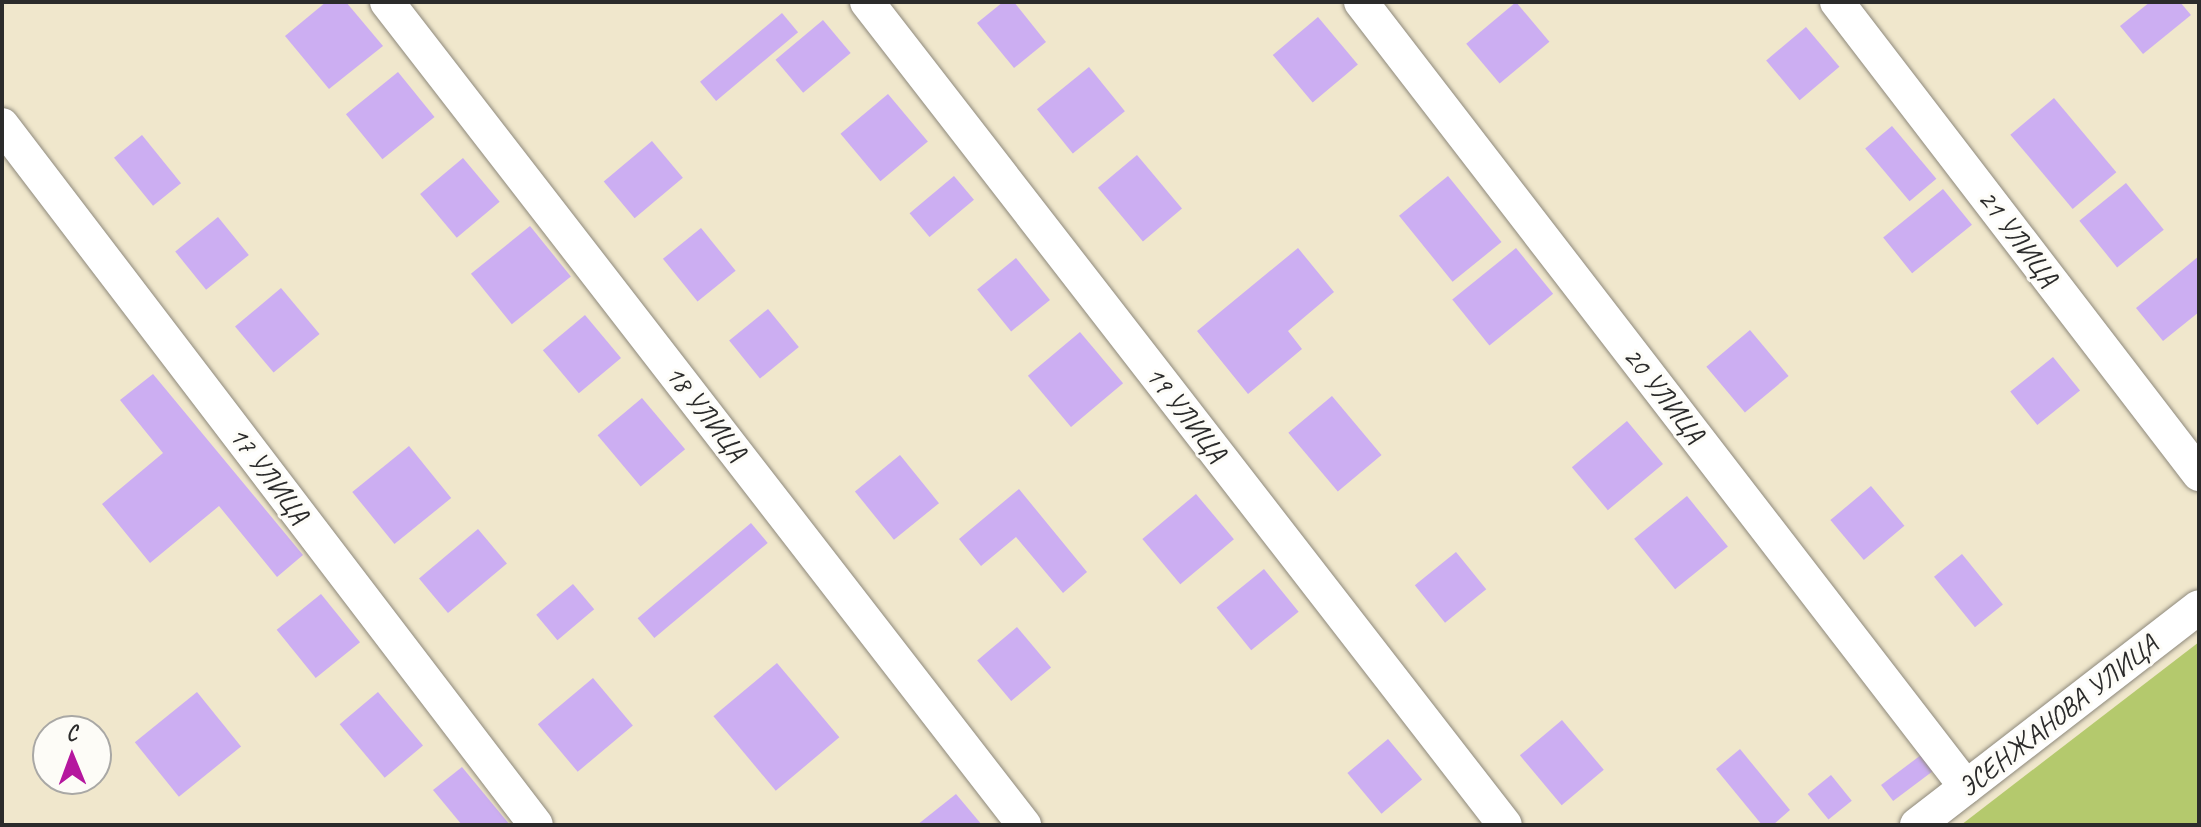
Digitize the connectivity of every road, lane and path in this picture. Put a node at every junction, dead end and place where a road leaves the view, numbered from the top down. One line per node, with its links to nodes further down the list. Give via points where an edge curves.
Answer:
1 (387, 2): 10 (street, 18 УЛИЦА)
2 (867, 2): 11 (street, 19 УЛИЦА)
3 (1361, 2): 8 (street, 20 УЛИЦА)
4 (1837, 2): 6 (street, 21 УЛИЦА)
5 (2, 125): 9 (street, 17 УЛИЦА)
6 (2199, 474)
7 (2199, 607): 8 (street, ЭСЕНЖАНОВА УЛИЦА)
8 (1966, 787): 12 (street, ЭСЕНЖАНОВА УЛИЦА)
9 (536, 825)
10 (1024, 825)
11 (1505, 825)
12 (1917, 825)

